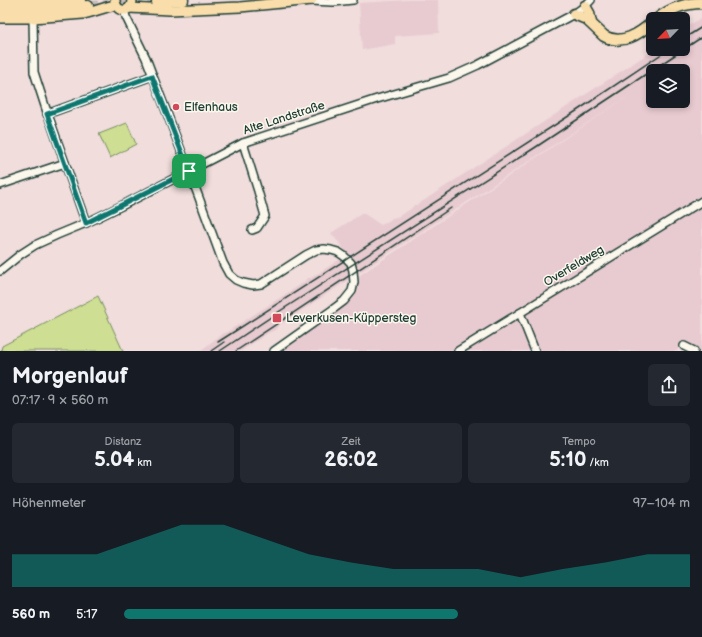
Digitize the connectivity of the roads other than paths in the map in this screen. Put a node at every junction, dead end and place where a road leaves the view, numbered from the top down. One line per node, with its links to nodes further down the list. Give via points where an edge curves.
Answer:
1 (183, 0): 5 (highway)
2 (311, 0): 3 (street); 9 (main road, via 184,10 153,10)
3 (353, 0)
4 (0, 2): 7 (highway)
5 (157, 2)
6 (586, 2): 12 (street, Alte Landstraße); 15 (highway)
7 (84, 3): 10 (highway, via 61,9)
8 (702, 3): 11 (highway, via 677,7)
9 (123, 5): 14 (main road, via 82,14); 17 (street)
10 (0, 10)
11 (667, 12)
12 (574, 14): 15 (highway); 19 (street, Alte Landstraße, via 449,78)
13 (0, 18): 14 (main road)
14 (33, 18): 18 (street, via 34,72)
15 (591, 23): 16 (highway, via 607,38 616,40 634,36)
16 (646, 28)
17 (152, 76): 18 (street); 21 (street)
18 (47, 114): 20 (street)
19 (243, 142): 21 (street, Alte Landstraße); 25 (street, via 265,216 257,228)
20 (65, 163): 22 (street); 24 (street)
21 (189, 171): 24 (street, Alte Landstraße); 29 (street, via 223,263 239,282 249,285 263,283 316,250 334,250 348,260 354,271 350,294 339,305)
22 (0, 184)
23 (702, 201): 27 (street, Overfeldweg)
24 (86, 223): 26 (street, Alte Landstraße, via 35,245)
25 (252, 230)
26 (0, 271)
27 (520, 313): 30 (street, Overfeldweg); 31 (street)
28 (684, 346): 32 (street)
29 (274, 351)
30 (458, 351)
31 (535, 351)
32 (694, 351)

